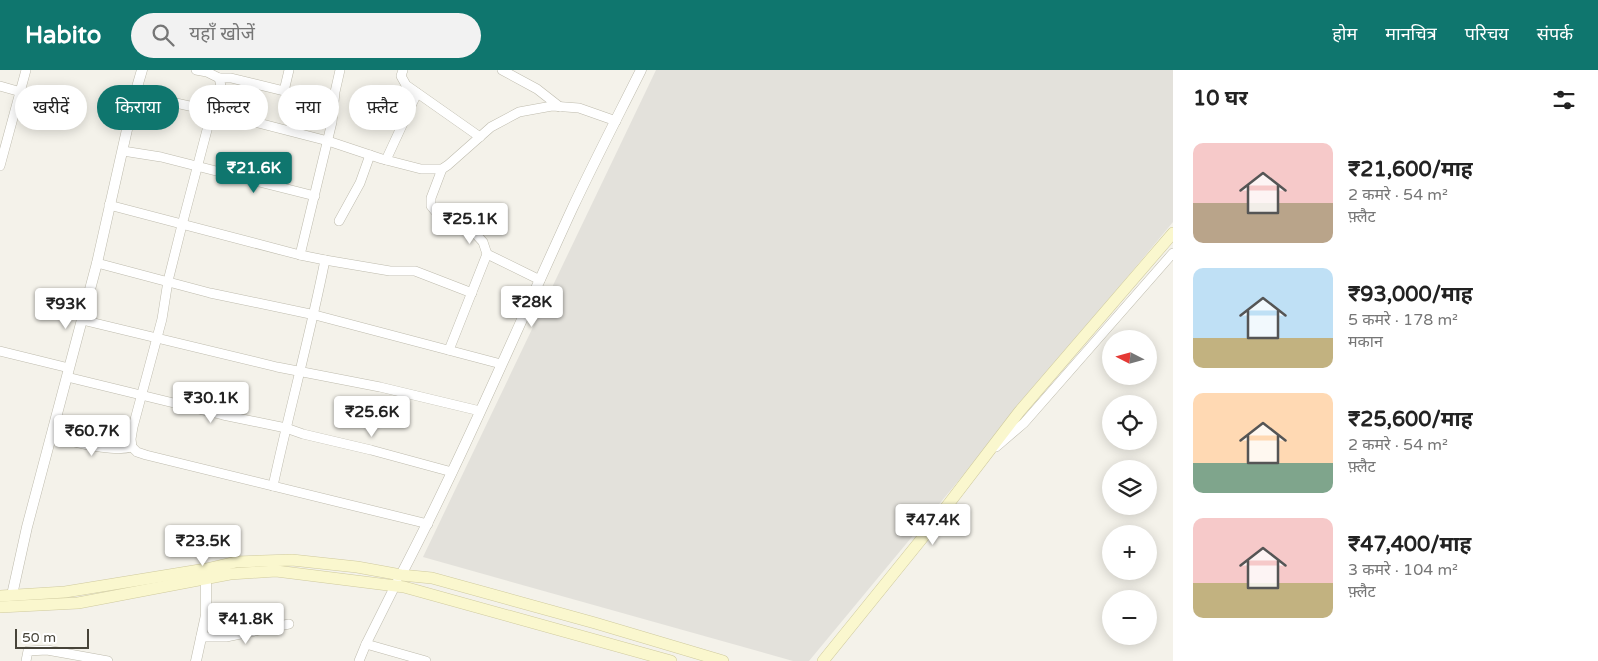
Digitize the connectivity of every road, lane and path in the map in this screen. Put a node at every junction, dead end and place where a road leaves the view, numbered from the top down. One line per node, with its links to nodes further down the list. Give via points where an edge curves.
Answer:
1 (26, 70): 11 (street)
2 (142, 70): 12 (street)
3 (196, 70): 9 (street)
4 (289, 70): 14 (street)
5 (340, 70): 15 (street)
6 (403, 70): 19 (street, via 402,80)
7 (502, 70): 20 (street, via 537,89)
8 (641, 70): 22 (street)
9 (207, 71): 10 (street)
10 (219, 78): 13 (street); 18 (street)
11 (23, 85)
12 (138, 85)
13 (220, 85)
14 (285, 85)
15 (337, 85)
16 (0, 86): 17 (street)
17 (15, 90)
18 (278, 90)
19 (417, 94): 27 (street); 32 (street)
20 (560, 107): 22 (street, via 583,108); 27 (street, via 519,112 491,126)
21 (15, 109): 29 (street)
22 (616, 121): 46 (street)
23 (268, 125): 28 (street)
24 (127, 130): 30 (street)
25 (207, 130): 34 (street)
26 (330, 130): 28 (street)
27 (480, 137): 35 (street)
28 (328, 141): 31 (street); 36 (street)
29 (3, 143): 33 (street)
30 (123, 151): 34 (street); 37 (street)
31 (370, 155): 32 (street); 38 (street)
32 (386, 160): 35 (street, via 421,169)
33 (0, 166)
34 (198, 166): 36 (street); 39 (street)
35 (442, 169): 42 (street, via 430,198 431,206 472,230 483,242)
36 (315, 196): 43 (street)
37 (109, 205): 39 (street); 45 (street)
38 (340, 221)
39 (182, 225): 43 (street); 47 (street)
40 (1173, 233): 62 (main road, via 1019,412)
41 (1173, 253): 62 (street, via 1024,423)
42 (486, 254): 46 (street); 48 (street)
43 (300, 255): 44 (street)
44 (325, 260): 48 (street, via 390,271 415,271); 49 (street)
45 (97, 263): 47 (street); 50 (street)
46 (540, 280): 54 (street)
47 (168, 281): 49 (street); 51 (street)
48 (472, 293): 52 (street)
49 (315, 315): 52 (street); 55 (street)
50 (82, 320): 51 (street); 56 (street)
51 (156, 339): 55 (street); 57 (street)
52 (449, 350): 54 (street)
53 (0, 351): 56 (street)
54 (502, 364): 58 (street)
55 (301, 371): 58 (street); 59 (street)
56 (68, 372): 57 (street); 60 (street)
57 (142, 394): 59 (street); 61 (street)
58 (480, 410): 63 (street)
59 (286, 428): 63 (street); 64 (street)
60 (51, 437): 61 (street, via 124,450); 68 (street)
61 (132, 447): 64 (street, via 146,456)
62 (987, 455): 81 (main road)
63 (452, 472): 65 (street)
64 (273, 486): 65 (street)
65 (428, 524): 67 (street)
66 (206, 575): 67 (main road, via 236,562 292,560 357,567); 68 (main road, via 65,592); 69 (main road, via 78,604); 71 (street, via 206,615)
67 (398, 580): 72 (street); 73 (main road, via 432,578 458,584); 79 (main road)
68 (6, 595)
69 (0, 607)
70 (289, 624): 71 (street, via 226,637)
71 (201, 637): 76 (street)
72 (366, 644): 77 (street); 78 (street)
73 (703, 658): 80 (main road)
74 (26, 661): 75 (street, via 28,651 48,650)
75 (108, 661)
76 (196, 661)
77 (360, 661)
78 (426, 661)
79 (671, 661)
80 (722, 661)
81 (823, 661)

